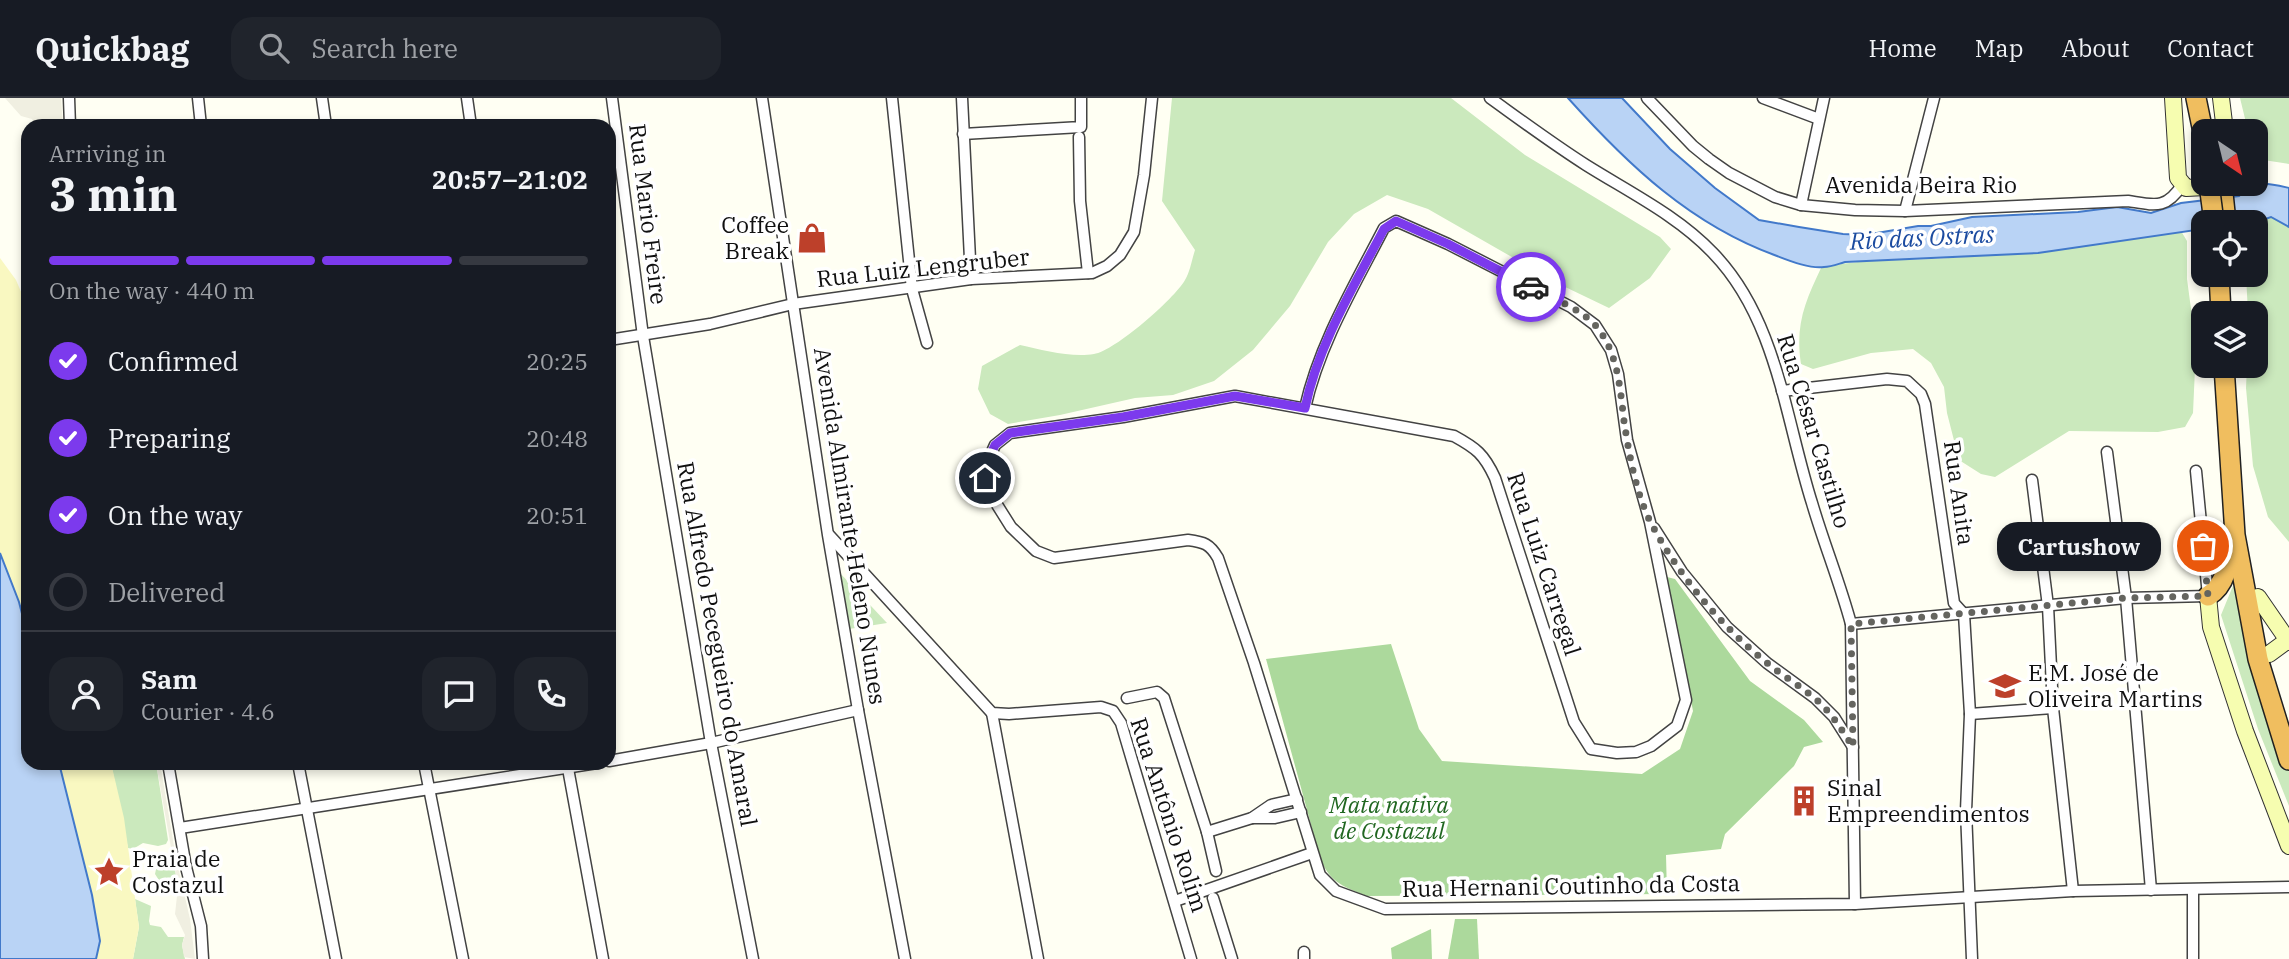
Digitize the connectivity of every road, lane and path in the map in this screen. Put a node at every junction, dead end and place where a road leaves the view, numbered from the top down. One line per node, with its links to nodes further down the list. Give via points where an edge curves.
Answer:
1 (69, 98): 20 (street)
2 (198, 98): 21 (street)
3 (322, 98): 22 (street)
4 (467, 98): 23 (street)
5 (612, 98): 24 (street, Rua Mario Freire)
6 (762, 98): 39 (street, Avenida Almirante Heleno Nunes)
7 (892, 98): 38 (street)
8 (962, 98): 30 (street)
9 (1081, 98): 30 (street, via 1081,127)
10 (1152, 98): 36 (street, Rua Luiz Lengruber, via 1134,232 1120,255)
11 (1490, 98): 45 (street, Rua César Castilho, via 1653,206 1713,252 1740,284 1758,318)
12 (1647, 98): 34 (street, Avenida Beira Rio, via 1693,146 1729,173)
13 (1763, 98): 25 (street)
14 (1824, 98): 25 (street)
15 (1934, 98): 35 (street)
16 (2173, 98): 32 (main road)
17 (2196, 98): 26 (highway)
18 (2209, 98): 27 (highway)
19 (2221, 98): 28 (main road)
20 (70, 119)
21 (200, 119)
22 (325, 119)
23 (470, 119)
24 (615, 119)
25 (1819, 119): 34 (street)
26 (2200, 119)
27 (2213, 119)
28 (2224, 119)
29 (616, 129): 40 (street, Rua Mario Freire)
30 (963, 134): 37 (street)
31 (1079, 137): 36 (street)
32 (2182, 186): 33 (main road); 35 (street, Avenida Beira Rio, via 2168,202 2153,205 2128,201)
33 (2191, 188)
34 (1801, 205): 35 (street, Avenida Beira Rio)
35 (1905, 211)
36 (1088, 273): 37 (street, Rua Luiz Lengruber)
37 (971, 279): 38 (street, Rua Luiz Lengruber)
38 (912, 289): 39 (street, Rua Luiz Lengruber); 42 (street)
39 (793, 304): 40 (street, Rua Luiz Lengruber); 53 (street, Avenida Almirante Heleno Nunes)
40 (643, 336): 41 (street, Rua Luiz Lengruber); 68 (street, Rua Alfredo Pecegueiro do Amaral)
41 (616, 339)
42 (927, 343)
43 (2225, 378): 51 (highway)
44 (2236, 378): 55 (highway, via 2241,478)
45 (1782, 391): 58 (street, Rua Anita, via 1887,379 1908,381 1921,394 1954,603); 59 (street, Rua César Castilho, via 1811,503)
46 (1305, 408): 47 (street, Rua Hernani Coutinho da Costa); 52 (street, via 1316,367 1349,296 1384,229 1396,221 1571,307 1595,325 1611,350 1618,374 1627,440); 78 (street, Rua Hernani Coutinho da Costa, via 1235,396 1010,433 995,445 985,478 1012,527 1036,551 1054,558 1188,540 1212,548)
47 (1338, 414): 52 (street, Rua Luiz Carregal, via 1454,436 1476,448 1488,462 1574,722 1591,749 1636,752 1651,746 1677,726 1686,700)
48 (2107, 452): 56 (street)
49 (2196, 471): 54 (street)
50 (2032, 480): 57 (street)
51 (2232, 497): 54 (highway, via 2227,516 2231,553 2220,587); 71 (highway, via 2259,659)
52 (1650, 522): 69 (street, via 1682,572 1727,627 1815,698)
53 (828, 535): 64 (street, Avenida Almirante Heleno Nunes); 65 (street)
54 (2208, 596): 56 (street); 84 (main road, via 2219,653)
55 (2258, 597): 60 (main road); 61 (highway)
56 (2126, 598): 57 (street); 88 (street)
57 (2048, 606): 58 (street); 63 (street)
58 (1964, 614): 59 (street); 66 (street, Rua Anita)
59 (1851, 624): 69 (street, Rua César Castilho)
60 (2288, 641): 61 (main road)
61 (2269, 654): 67 (highway)
62 (1127, 698): 83 (street, via 1157,692 1164,698)
63 (2053, 708): 66 (street); 90 (street)
64 (858, 710): 68 (street); 100 (street, Avenida Almirante Heleno Nunes)
65 (992, 713): 93 (street, Rua Antônio Rolim, via 1101,707 1113,711 1121,723); 101 (street)
66 (1970, 714): 91 (street, Rua Anita)
67 (2289, 718)
68 (711, 743): 70 (street); 99 (street, Rua Alfredo Pecegueiro do Amaral)
69 (1853, 747): 94 (street, Rua César Castilho)
70 (616, 760)
71 (2289, 760)
72 (169, 770): 82 (street)
73 (299, 770): 79 (street)
74 (426, 770): 77 (street)
75 (543, 770): 77 (street)
76 (569, 770): 98 (street)
77 (430, 788): 79 (street); 97 (street)
78 (1297, 799): 80 (street, Rua Hernani Coutinho da Costa); 81 (street, via 1271,805)
79 (307, 807): 82 (street); 96 (street)
80 (1301, 812): 81 (street); 85 (street, Rua Hernani Coutinho da Costa)
81 (1252, 818): 83 (street)
82 (180, 828): 95 (street, via 201,926)
83 (1207, 832): 86 (street)
84 (2289, 846)
85 (1312, 853): 93 (street); 94 (street, Rua Hernani Coutinho da Costa, via 1320,875 1336,891 1385,909)
86 (1216, 871)
87 (2289, 887): 89 (street, Rua Hernani Coutinho da Costa)
88 (2151, 890): 89 (street, Rua Hernani Coutinho da Costa); 90 (street, Rua Hernani Coutinho da Costa)
89 (2193, 890): 105 (street)
90 (2073, 891): 91 (street, Rua Hernani Coutinho da Costa)
91 (1969, 896): 94 (street, Rua Hernani Coutinho da Costa); 104 (street, Rua Anita)
92 (1213, 898): 103 (street)
93 (1175, 901): 102 (street, Rua Antônio Rolim)
94 (1855, 904)
95 (203, 959)
96 (336, 959)
97 (463, 959)
98 (603, 959)
99 (753, 959)
100 (905, 959)
101 (1038, 959)
102 (1191, 959)
103 (1232, 959)
104 (1972, 959)
105 (2193, 959)

